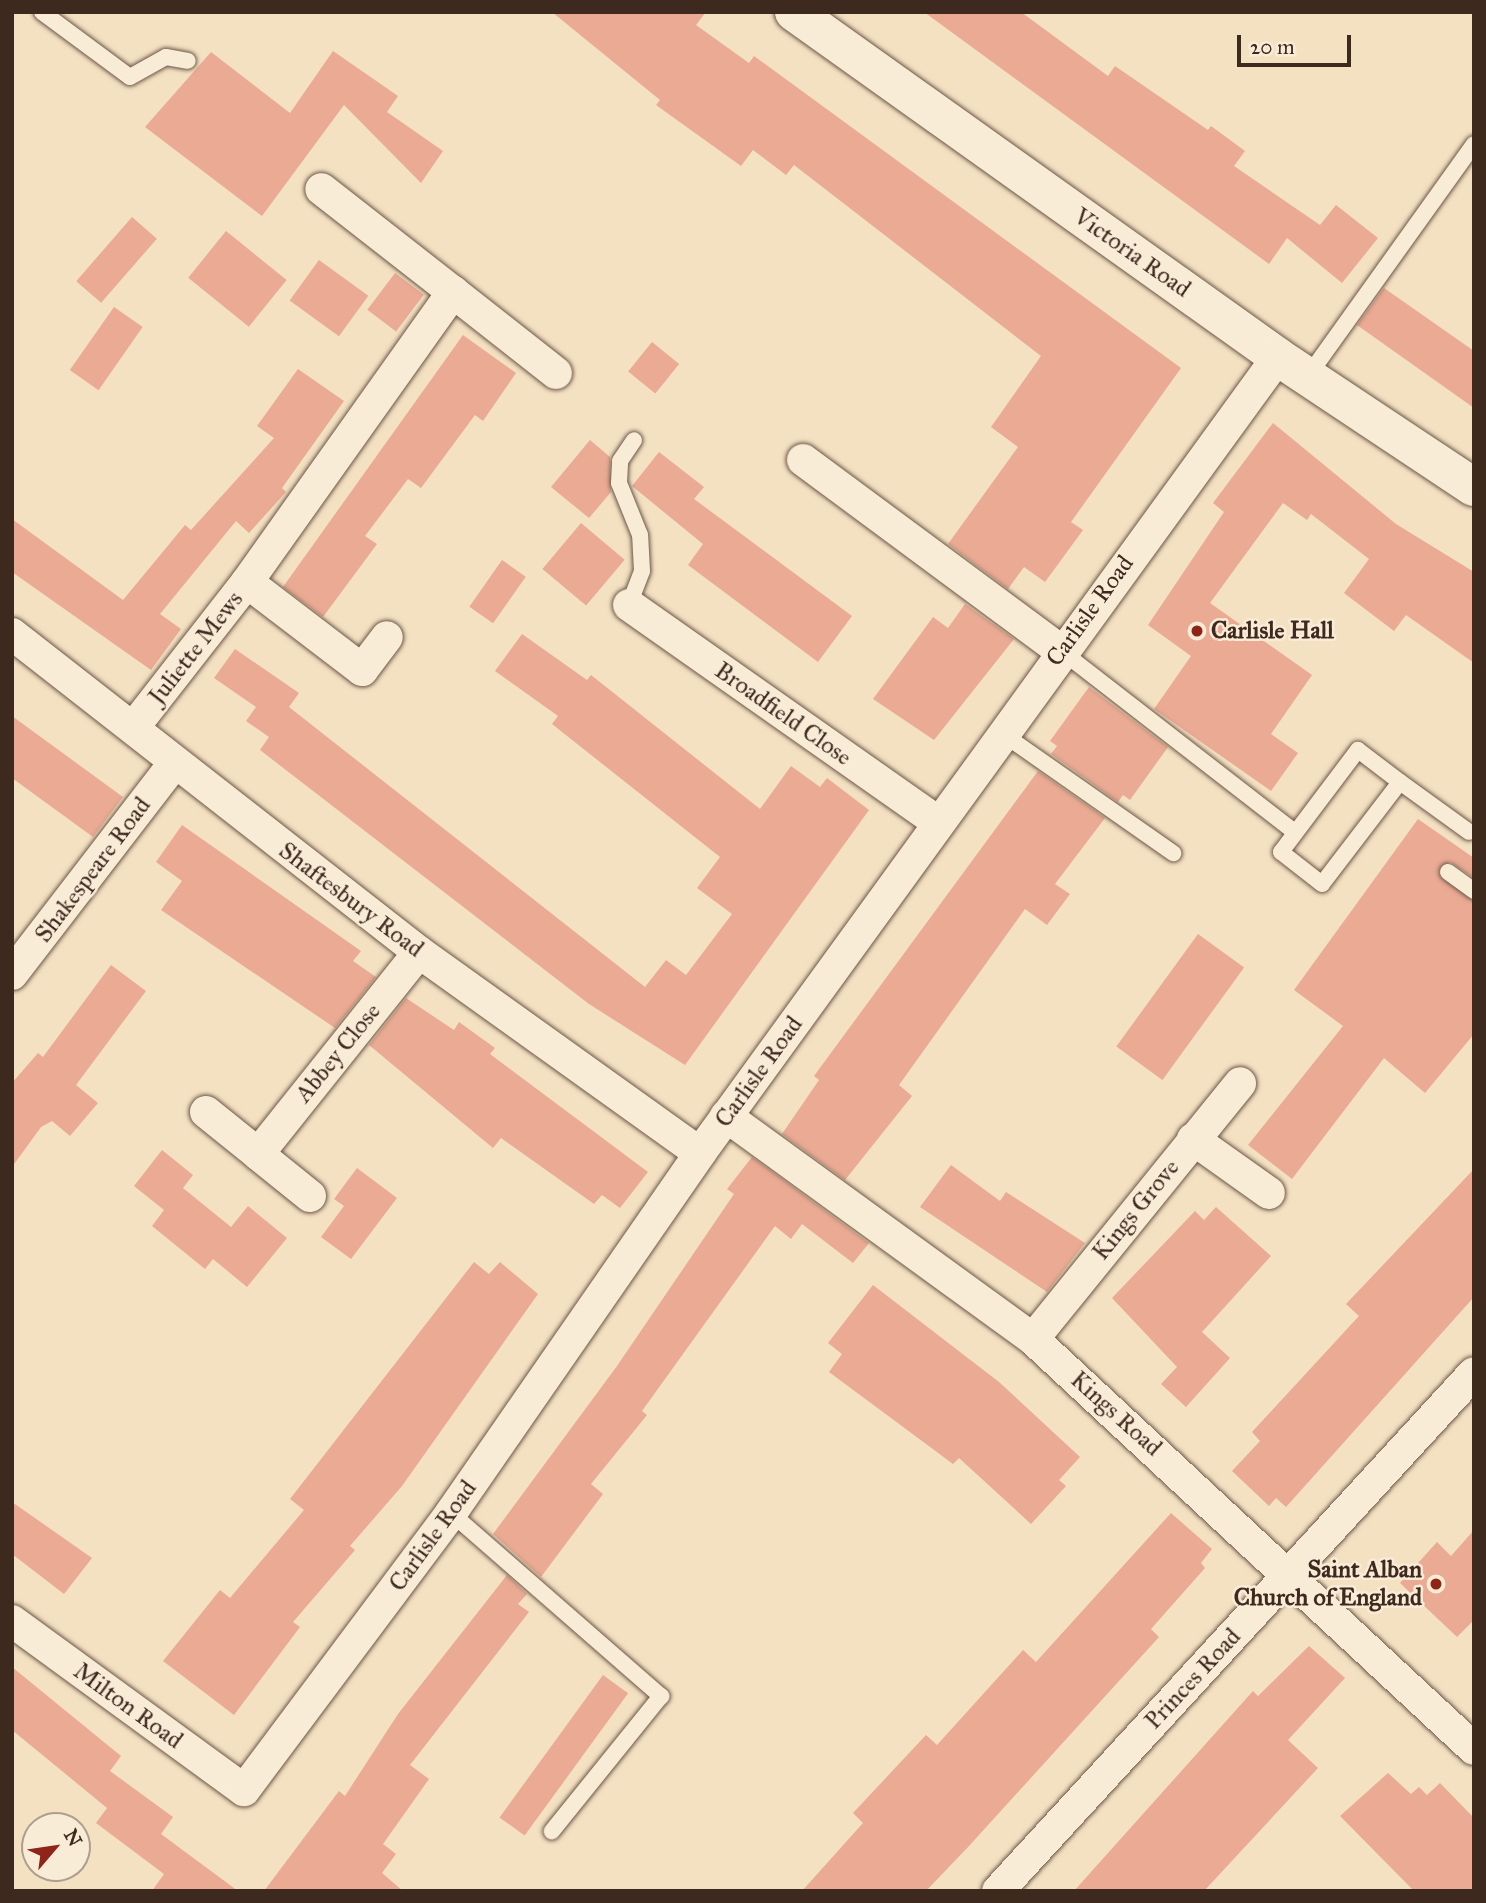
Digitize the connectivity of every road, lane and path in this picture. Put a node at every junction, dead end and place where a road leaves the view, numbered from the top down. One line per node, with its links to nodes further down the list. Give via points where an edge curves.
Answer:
1 (42, 12): 3 (lane, via 130,77 166,57)
2 (815, 18): 7 (street, Victoria Road)
3 (188, 61)
4 (1474, 145): 7 (lane)
5 (321, 189): 6 (street)
6 (453, 292): 8 (street); 12 (street)
7 (1293, 366): 11 (street, Victoria Road); 16 (street, Carlisle Road)
8 (556, 373)
9 (634, 440): 13 (lane, via 620,461 620,483 640,535 642,559)
10 (803, 460): 16 (street)
11 (1474, 487)
12 (247, 582): 15 (street, Juliette Mews, via 362,670); 17 (street, Juliette Mews)
13 (629, 605): 21 (street, Broadfield Close)
14 (12, 634): 17 (street, Shaftesbury Road)
15 (387, 637)
16 (1060, 650): 18 (street, Carlisle Road); 22 (lane)
17 (133, 728): 19 (street, Shaftesbury Road)
18 (1003, 734): 21 (street, Carlisle Road); 24 (lane)
19 (173, 765): 27 (street, Shaftesbury Road); 28 (street, Shakespeare Road)
20 (1400, 782): 22 (lane, via 1358,750); 22 (lane, via 1322,884 1280,852); 23 (lane)
21 (938, 822): 31 (street, Carlisle Road)
22 (1296, 832)
23 (1469, 832)
24 (1173, 853)
25 (1448, 872): 26 (lane)
26 (1474, 891)
27 (419, 952): 33 (street, Shaftesbury Road); 34 (street, Abbey Close)
28 (12, 975)
29 (1240, 1083): 32 (street, Kings Grove)
30 (206, 1112): 34 (street)
31 (726, 1116): 33 (street, Carlisle Road); 37 (street, Kings Road)
32 (1193, 1139): 35 (street); 37 (street, Kings Grove)
33 (700, 1153): 39 (street, Carlisle Road)
34 (258, 1154): 36 (street)
35 (1269, 1193)
36 (310, 1196)
37 (1033, 1339): 40 (street, Kings Road)
38 (1474, 1373): 40 (street, Princes Road)
39 (451, 1513): 43 (street, Carlisle Road); 44 (lane, via 661,1696)
40 (1291, 1573): 42 (street, Kings Road); 45 (street, Princes Road)
41 (12, 1621): 43 (street, Milton Road)
42 (1474, 1749)
43 (244, 1790)
44 (552, 1831)
45 (998, 1891)

